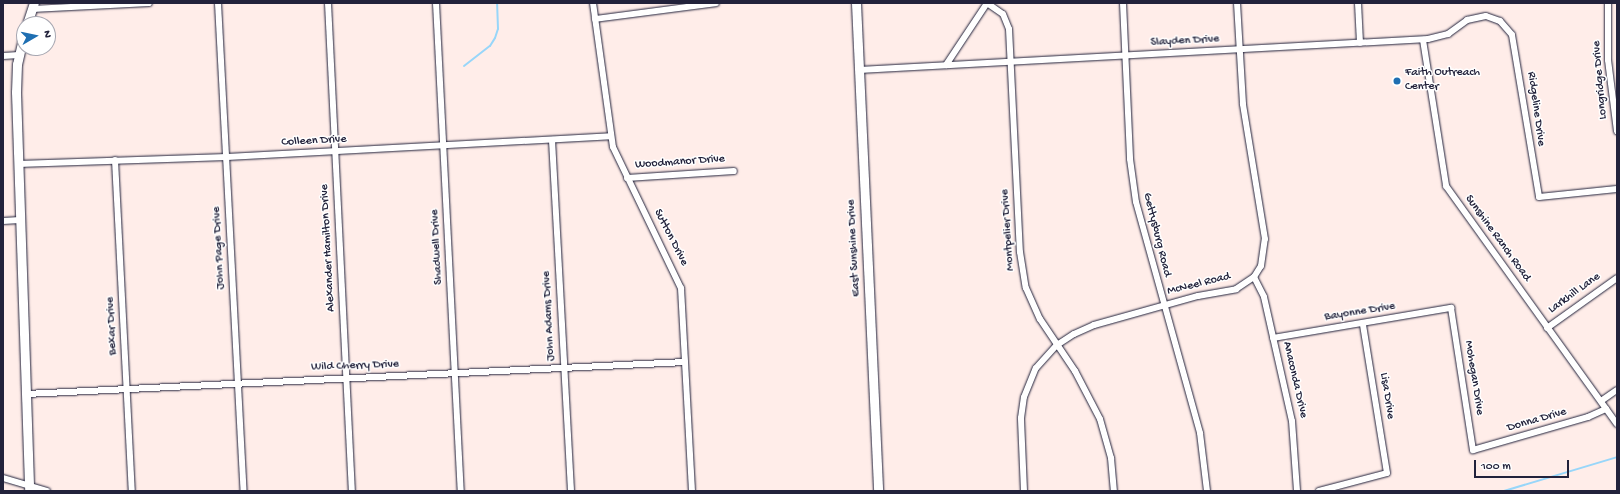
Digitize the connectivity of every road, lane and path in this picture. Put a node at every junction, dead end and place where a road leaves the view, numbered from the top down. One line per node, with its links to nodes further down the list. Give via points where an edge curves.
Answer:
1 (149, 3): 13 (street)
2 (218, 3): 32 (street, John Page Drive)
3 (328, 3): 31 (street, Alexander Hamilton Drive)
4 (436, 3): 30 (street, Shadwell Drive)
5 (593, 3): 15 (street, Sutton Drive)
6 (716, 3): 15 (street)
7 (856, 3): 26 (street, East Sunshine Drive)
8 (987, 3): 24 (street, Montpelier Drive, via 1003,14 1008,23); 25 (street)
9 (1123, 3): 23 (street, Gettysburg Road)
10 (1237, 3): 19 (street)
11 (1358, 3): 18 (street)
12 (1608, 3): 27 (street, Longridge Drive, via 1608,60)
13 (33, 6): 14 (street)
14 (30, 16)
15 (595, 19): 28 (street, Sutton Drive)
16 (1505, 26): 17 (street, Slayden Drive, via 1492,18 1477,17 1448,34); 37 (street, Ridgeline Drive, via 1514,43 1536,193 1539,197)
17 (1423, 40): 18 (street, Slayden Drive); 45 (street, Sunshine Ranch Road, via 1446,186)
18 (1360, 43): 19 (street, Slayden Drive)
19 (1240, 49): 23 (street, Slayden Drive); 40 (street, via 1243,104 1265,239 1264,256)
20 (16, 55): 21 (street)
21 (3, 56)
22 (19, 56): 34 (street, via 16,92)
23 (1125, 56): 24 (street, Slayden Drive); 42 (street, Gettysburg Road, via 1132,182)
24 (1011, 62): 25 (street, Slayden Drive); 47 (street, Montpelier Drive, via 1021,264 1032,304)
25 (946, 65): 26 (street, Slayden Drive)
26 (859, 70): 69 (street, East Sunshine Drive)
27 (1617, 131)
28 (610, 136): 29 (street, Colleen Drive); 36 (street, Sutton Drive)
29 (552, 140): 30 (street, Colleen Drive); 49 (street, John Adams Drive)
30 (444, 145): 31 (street, Colleen Drive); 50 (street, Shadwell Drive)
31 (335, 152): 32 (street, Colleen Drive); 51 (street, Alexander Hamilton Drive)
32 (226, 157): 33 (street, Colleen Drive); 52 (street, John Page Drive)
33 (115, 160): 34 (street, Colleen Drive); 53 (street, Bexar Drive)
34 (18, 164): 39 (street)
35 (734, 171): 36 (street, Woodmanor Drive)
36 (627, 178): 48 (street, Sutton Drive, via 679,281)
37 (1617, 188)
38 (3, 220): 39 (street)
39 (20, 220): 55 (street)
40 (1254, 277): 42 (street, McNeel Road, via 1236,289); 46 (street, Anaconda Drive, via 1262,292)
41 (1617, 278): 45 (street, Larkhill Lane)
42 (1163, 306): 47 (street, McNeel Road, via 1094,325); 72 (street, Gettysburg Road, via 1200,433)
43 (1451, 308): 44 (street, Bayonne Drive); 59 (street, Mohegan Drive)
44 (1363, 324): 46 (street, Bayonne Drive); 74 (street, Lisa Drive, via 1387,472)
45 (1547, 328): 56 (street, Sunshine Ranch Road)
46 (1273, 338): 73 (street, Anaconda Drive, via 1292,421)
47 (1057, 345): 70 (street, McNeel Road, via 1036,368 1024,397 1021,418); 71 (street, Montpelier Drive, via 1085,388 1100,419 1111,458)
48 (685, 362): 49 (street, Wild Cherry Drive); 68 (street, Sutton Drive)
49 (564, 368): 50 (street, Wild Cherry Drive); 67 (street, John Adams Drive)
50 (455, 374): 51 (street, Wild Cherry Drive); 66 (street, Shadwell Drive)
51 (346, 378): 52 (street, Wild Cherry Drive); 65 (street, Alexander Hamilton Drive)
52 (238, 384): 53 (street, Wild Cherry Drive); 64 (street, John Page Drive)
53 (127, 390): 55 (street, Wild Cherry Drive); 63 (street, Bexar Drive)
54 (1617, 390): 56 (street)
55 (26, 394): 61 (street)
56 (1601, 401): 57 (street, Sunshine Ranch Road)
57 (1606, 409): 58 (street, Sunshine Ranch Road); 59 (street, Donna Drive, via 1588,418)
58 (1617, 424)
59 (1473, 450)
60 (3, 478): 61 (street)
61 (29, 488): 62 (street)
62 (47, 491)
63 (132, 491)
64 (244, 491)
65 (352, 491)
66 (461, 491)
67 (571, 491)
68 (692, 491)
69 (878, 491)
70 (1024, 491)
71 (1114, 491)
72 (1207, 491)
73 (1297, 491)
74 (1319, 491)

